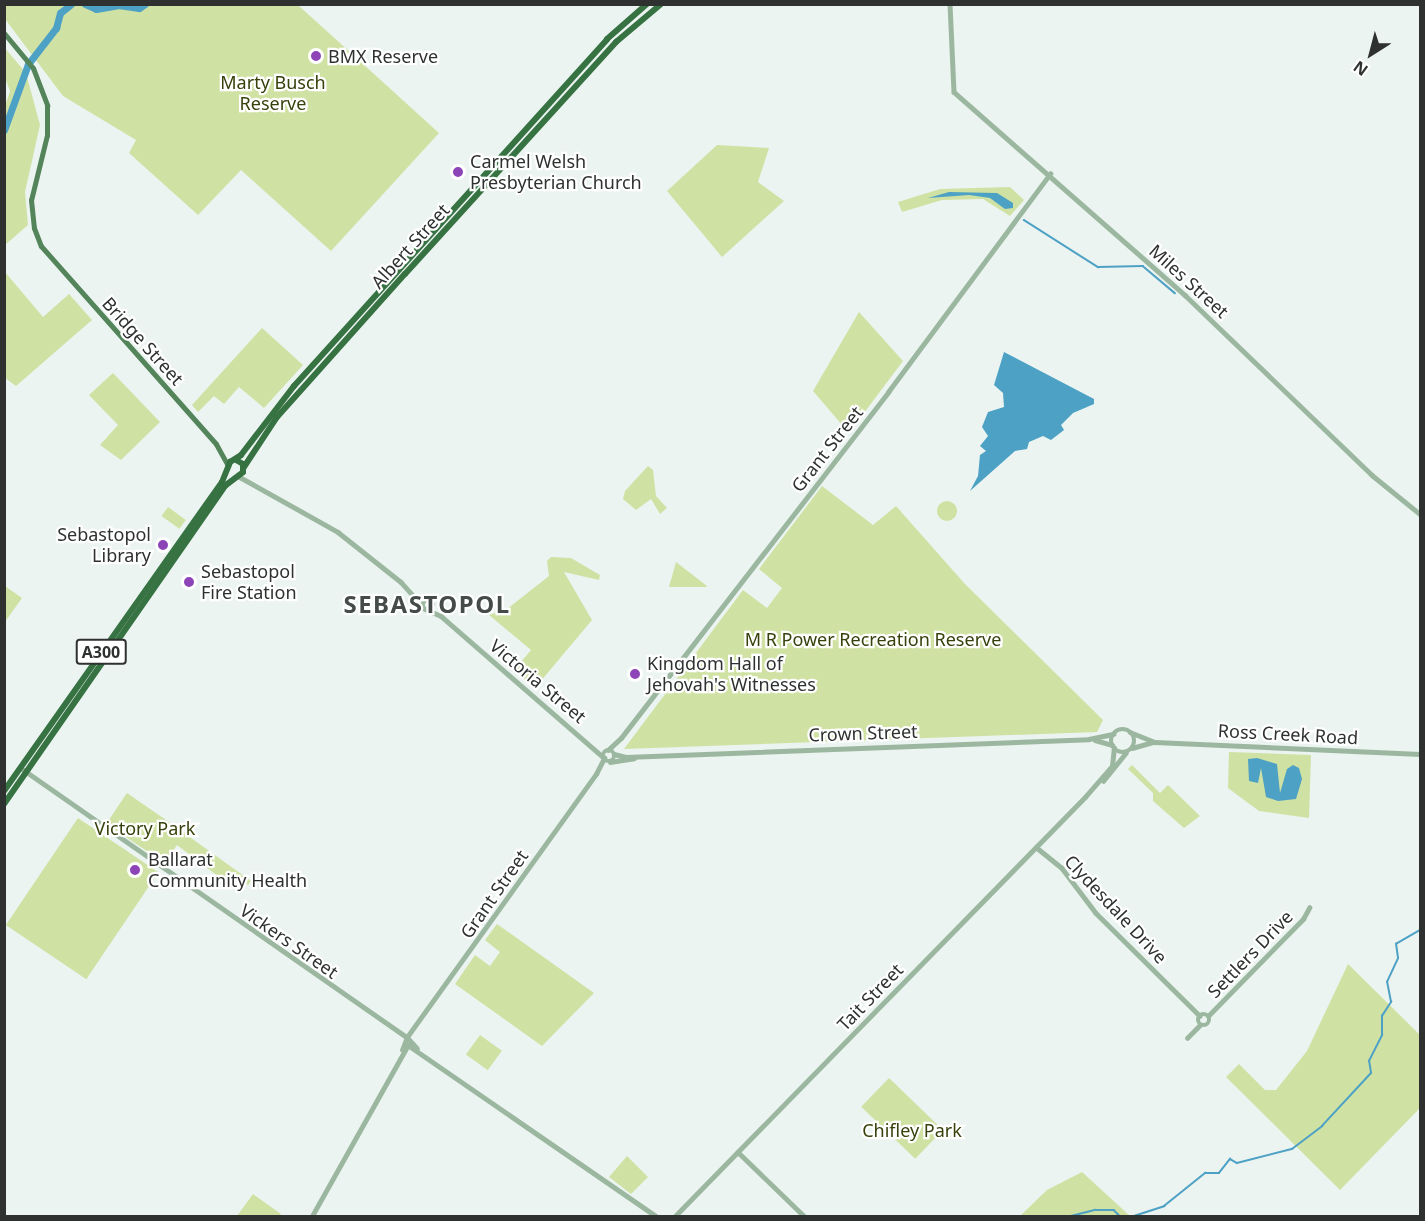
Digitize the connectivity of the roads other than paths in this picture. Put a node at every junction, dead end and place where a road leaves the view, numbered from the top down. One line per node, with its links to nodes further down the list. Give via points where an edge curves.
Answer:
1 (646, 4): 7 (highway, Albert Street, via 607,39 354,320)
2 (661, 4): 9 (highway, Albert Street, via 616,42 405,274 277,417)
3 (950, 4): 5 (street, Miles Street, via 954,92)
4 (4, 33): 6 (main road, Bridge Street, via 35,72 46,100 48,128 33,185 31,214 38,240 48,257)
5 (1050, 174): 12 (street, Miles Street, via 1237,343 1398,498); 21 (street, Grant Street)
6 (216, 444): 7 (main road); 8 (main road)
7 (236, 460): 8 (highway, Albert Street); 9 (highway)
8 (228, 467): 10 (highway); 33 (highway, A300)
9 (244, 468): 10 (highway, Albert Street); 11 (street)
10 (238, 476): 11 (street); 34 (highway, A300, via 221,492)
11 (260, 486): 13 (street, via 333,529)
12 (1420, 514)
13 (413, 592): 14 (street); 15 (street)
14 (426, 599): 15 (street); 16 (street, Victoria Street)
15 (422, 604): 17 (street, Victoria Street)
16 (432, 604): 17 (street); 18 (street, Victoria Street)
17 (427, 609): 18 (street, Victoria Street)
18 (441, 616): 23 (street, Victoria Street)
19 (1130, 732): 20 (street, via 1121,729); 24 (street); 27 (street, via 1134,741)
20 (1113, 734): 22 (street, Crown Street); 25 (street)
21 (621, 738): 26 (street, Grant Street); 28 (street, Grant Street)
22 (1089, 739): 25 (street, Crown Street); 30 (street, Crown Street)
23 (590, 742): 26 (street, Victoria Street); 31 (street, Victoria Street)
24 (1155, 742): 27 (street); 29 (street, Ross Creek Road)
25 (1113, 747): 27 (street); 37 (street, Tait Street, via 1112,766)
26 (608, 750): 28 (street, Victoria Street); 31 (street, Grant Street)
27 (1130, 750): 37 (street, Tait Street)
28 (614, 753): 30 (street, Crown Street); 32 (street, Grant Street)
29 (1420, 754)
30 (639, 756): 32 (street, Crown Street)
31 (604, 757): 32 (street, Victoria Street); 35 (street, Grant Street)
32 (610, 762): 35 (street, Grant Street)
33 (21, 768): 34 (street, Vickers Street); 36 (highway, A300)
34 (27, 772): 38 (highway, A300); 45 (street, Vickers Street)
35 (596, 774): 45 (street, Grant Street)
36 (4, 790)
37 (1085, 797): 39 (street, Tait Street)
38 (4, 804)
39 (1036, 847): 41 (street, Clydesdale Drive, via 1062,868 1096,913); 46 (street, Tait Street)
40 (1309, 908): 42 (street, Settlers Drive, via 1302,921)
41 (1200, 1016): 42 (street); 43 (street)
42 (1208, 1016): 43 (street, Settlers Drive, via 1208,1024)
43 (1200, 1025): 44 (street)
44 (1187, 1038)
45 (407, 1041): 47 (street, Grant Street); 48 (street, Vickers Street)
46 (738, 1152): 49 (street, Tait Street); 50 (street)
47 (312, 1216)
48 (656, 1216)
49 (675, 1216)
50 (804, 1216)

